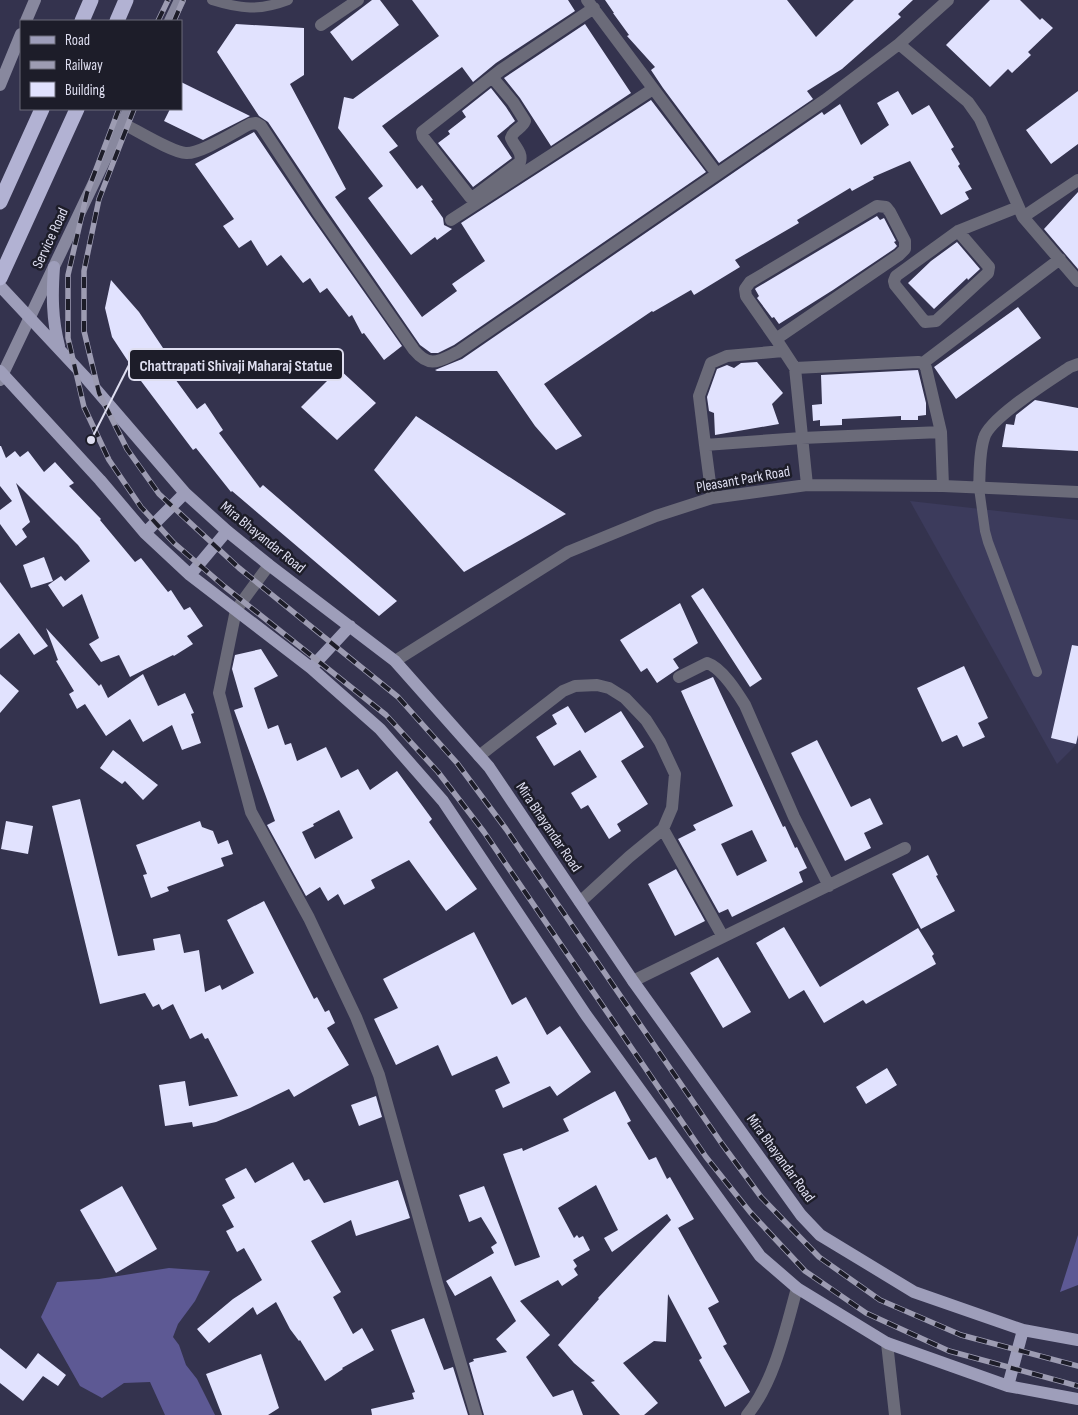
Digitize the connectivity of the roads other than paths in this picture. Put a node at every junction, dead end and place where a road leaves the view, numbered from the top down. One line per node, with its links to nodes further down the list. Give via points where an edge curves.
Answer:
1 (35, 0): 10 (main road)
2 (91, 0): 11 (highway)
3 (126, 0): 12 (highway)
4 (180, 0): 13 (main road)
5 (212, 0): 6 (lane, via 250,9)
6 (288, 0)
7 (358, 0): 14 (street)
8 (948, 0): 16 (street)
9 (591, 4): 17 (street); 19 (street)
10 (26, 20)
11 (82, 20)
12 (117, 20)
13 (170, 20)
14 (321, 25)
15 (20, 36): 18 (main road)
16 (899, 44): 24 (street, via 825,100); 27 (street, via 968,102 980,119)
17 (492, 77): 17 (street, via 422,132 472,198 521,158 511,138 512,133 525,122)
18 (0, 85)
19 (653, 90): 24 (street); 28 (street)
20 (42, 110): 26 (highway)
21 (77, 110): 32 (highway)
22 (129, 110): 23 (main road, Service Road)
23 (122, 124): 24 (street, via 187,154 250,124 261,126 414,350 420,358 432,363 458,352); 31 (main road, Service Road)
24 (717, 174)
25 (1078, 180): 27 (street)
26 (0, 202)
27 (1020, 212): 29 (street); 30 (street)
28 (450, 220)
29 (958, 232): 29 (street, via 896,276 894,281 925,322 936,321 988,273 988,267)
30 (1060, 259): 33 (street); 39 (street)
31 (54, 267): 35 (main road, Service Road); 37 (main road, via 53,325)
32 (0, 278)
33 (1078, 281)
34 (0, 286): 35 (main road, Mira Bhayandar Road)
35 (30, 317): 37 (main road, Mira Bhayandar Road); 42 (main road, Service Road)
36 (776, 339): 36 (street, via 905,249 905,241 886,207 877,206 750,282 745,289 746,296); 38 (street)
37 (60, 349): 50 (main road, Mira Bhayandar Road)
38 (783, 351): 41 (street); 45 (street, via 727,356 711,363 699,396)
39 (922, 363): 41 (street); 43 (street, via 926,368)
40 (1078, 364): 48 (street, via 1025,397 999,418 984,436)
41 (795, 368): 44 (street)
42 (1, 375): 53 (main road)
43 (941, 432): 44 (street); 47 (street)
44 (802, 438): 45 (street); 46 (street)
45 (705, 445): 51 (street)
46 (807, 485): 47 (street, Pleasant Park Road); 51 (street, Pleasant Park Road)
47 (942, 486): 48 (street, Pleasant Park Road)
48 (979, 488): 49 (street, Pleasant Park Road); 60 (lane, via 985,531)
49 (1078, 492)
50 (185, 493): 52 (main road, Mira Bhayandar Road); 53 (main road)
51 (712, 498): 58 (street, Pleasant Park Road, via 656,516 568,552)
52 (227, 531): 54 (main road, Mira Bhayandar Road); 55 (main road)
53 (145, 533): 55 (main road)
54 (269, 565): 56 (street); 57 (main road, Mira Bhayandar Road)
55 (190, 575): 56 (main road)
56 (236, 610): 59 (main road); 75 (street, via 218,693 251,812 309,918 356,1017 379,1075)
57 (350, 626): 58 (main road, Mira Bhayandar Road); 59 (main road)
58 (395, 661): 62 (main road, Mira Bhayandar Road)
59 (311, 668): 69 (main road, via 380,729 443,801 586,1014 754,1248)
60 (1036, 672)
61 (680, 677): 65 (street, via 707,663 734,689 745,705 794,817)
62 (479, 756): 63 (street, via 563,691 575,686 609,688 625,698 646,720 675,774 672,808); 66 (main road, Mira Bhayandar Road)
63 (663, 829): 66 (street); 67 (street)
64 (906, 848): 65 (street)
65 (829, 886): 67 (street)
66 (580, 902): 68 (main road, Mira Bhayandar Road)
67 (723, 936): 68 (street)
68 (632, 981): 70 (main road, Mira Bhayandar Road, via 801,1215 820,1235 914,1292)
69 (797, 1288): 72 (main road); 76 (street, via 766,1386)
70 (1023, 1330): 71 (main road, Mira Bhayandar Road); 73 (main road)
71 (1078, 1340)
72 (888, 1343): 73 (main road); 77 (street)
73 (1008, 1386): 74 (main road)
74 (1078, 1399)
75 (476, 1415)
76 (747, 1415)
77 (895, 1415)

